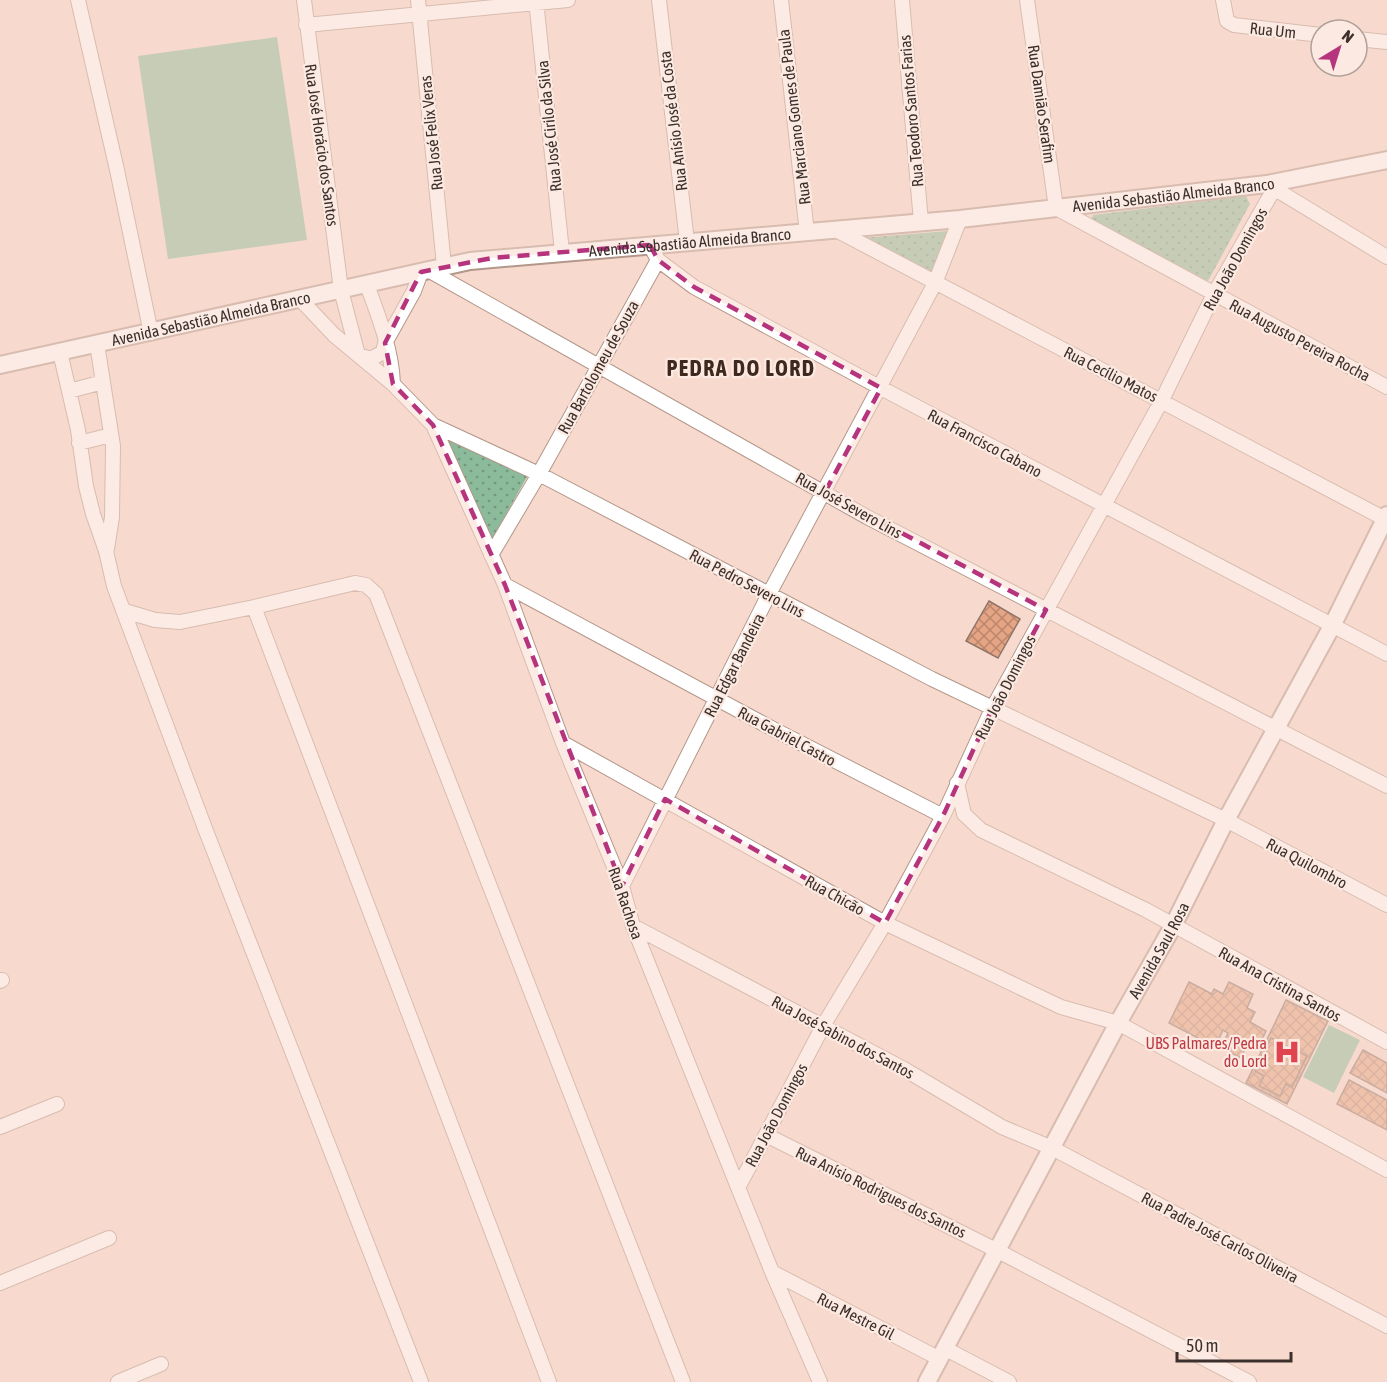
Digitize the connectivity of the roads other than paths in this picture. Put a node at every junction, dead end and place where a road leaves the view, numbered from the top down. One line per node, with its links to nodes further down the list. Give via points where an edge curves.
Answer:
1 (78, 0): 34 (street)
2 (304, 0): 12 (street, Rua José Horácio dos Santos)
3 (418, 0): 11 (street, Rua José Felix Veras)
4 (568, 0): 10 (street)
5 (658, 0): 23 (street, Rua Anísio José da Costa)
6 (781, 0): 22 (street, Rua Marciano Gomes de Paula)
7 (902, 0): 20 (street, Rua Teodoro Santos Farias)
8 (1027, 0): 18 (street, Rua Damião Serafim)
9 (1223, 0): 13 (street, Rua Um, via 1227,20 1232,24)
10 (536, 1): 11 (street); 25 (street, Rua José Cirilo da Silva)
11 (420, 15): 12 (street); 28 (street, Rua José Felix Veras)
12 (306, 25): 31 (street, Rua José Horácio dos Santos)
13 (1309, 34)
14 (1369, 40): 15 (street)
15 (1387, 42)
16 (1387, 160): 17 (street, Avenida Sebastião Almeida Branco)
17 (1270, 186): 18 (street, Avenida Sebastião Almeida Branco); 26 (street); 32 (street, Rua João Domingos)
18 (1056, 208): 19 (street, Avenida Sebastião Almeida Branco); 32 (street, Rua Augusto Pereira Rocha)
19 (960, 219): 20 (street, Avenida Sebastião Almeida Branco); 29 (street, Rua Edgar Bandeira)
20 (921, 222): 21 (street, Avenida Sebastião Almeida Branco)
21 (836, 230): 22 (street, Avenida Sebastião Almeida Branco); 29 (street, Rua Cecílio Matos)
22 (807, 233): 23 (street, Avenida Sebastião Almeida Branco)
23 (687, 242): 24 (street, Avenida Sebastião Almeida Branco)
24 (650, 245): 25 (street, Avenida Sebastião Almeida Branco); 27 (street, Rua Francisco Cabano)
25 (562, 252): 28 (street, Avenida Sebastião Almeida Branco, via 492,258)
26 (1387, 257)
27 (658, 261): 40 (street, Rua Bartolomeu de Souza); 44 (street, Rua Francisco Cabano, via 694,287)
28 (431, 269): 30 (street, Avenida Sebastião Almeida Branco); 35 (street); 40 (street, Rua José Severo Lins)
29 (935, 283): 44 (street, Rua Edgar Bandeira); 46 (street, Rua Cecílio Matos)
30 (368, 285): 31 (street, Avenida Sebastião Almeida Branco); 35 (street)
31 (341, 290): 33 (street, Avenida Sebastião Almeida Branco); 38 (street)
32 (1214, 294): 43 (street, Rua Augusto Pereira Rocha); 46 (street, Rua João Domingos)
33 (299, 298): 34 (street, Avenida Sebastião Almeida Branco); 38 (street, Rua Pedro Severo Lins)
34 (151, 333): 36 (street, Avenida Sebastião Almeida Branco)
35 (385, 342): 38 (street, via 377,357); 42 (street)
36 (97, 344): 37 (street, Avenida Sebastião Almeida Branco); 41 (street)
37 (60, 352): 39 (street, Avenida Sebastião Almeida Branco); 45 (street)
38 (358, 355): 42 (street, Rua Pedro Severo Lins)
39 (0, 365)
40 (599, 367): 50 (street, Rua Bartolomeu de Souza); 51 (street, Rua José Severo Lins)
41 (103, 382): 45 (street); 48 (street)
42 (393, 384): 47 (street, Rua Pedro Severo Lins)
43 (1387, 387)
44 (881, 388): 51 (street, Rua Edgar Bandeira); 52 (street, Rua Francisco Cabano)
45 (69, 391): 49 (street)
46 (1162, 400): 52 (street, Rua João Domingos); 53 (street, Rua Cecílio Matos)
47 (433, 425): 50 (street, Rua Pedro Severo Lins); 55 (street, Rua Rachosa)
48 (111, 435): 49 (street); 54 (street, via 112,517)
49 (79, 443): 54 (street, via 88,496)
50 (539, 474): 55 (street, Rua Bartolomeu de Souza); 57 (street, Rua Pedro Severo Lins)
51 (825, 492): 57 (street, Rua Edgar Bandeira); 59 (street, Rua José Severo Lins)
52 (1103, 505): 59 (street, Rua João Domingos); 61 (street, Rua Francisco Cabano)
53 (1386, 518): 61 (street, Avenida Saul Rosa)
54 (106, 551): 60 (street)
55 (490, 555): 56 (street, Rua Rachosa)
56 (505, 585): 63 (street, Rua Gabriel Castro); 66 (street, Rua Rachosa)
57 (769, 594): 63 (street, Rua Edgar Bandeira); 64 (street, Rua Pedro Severo Lins)
58 (254, 608): 60 (street, via 180,622); 95 (street); 96 (street, via 356,583 369,587 379,598)
59 (1046, 610): 64 (street, Rua João Domingos); 65 (street, Rua José Severo Lins)
60 (125, 611): 94 (street, via 206,831)
61 (1332, 626): 62 (street, Rua Francisco Cabano); 65 (street, Avenida Saul Rosa)
62 (1387, 654)
63 (717, 699): 69 (street, Rua Edgar Bandeira); 70 (street, Rua Gabriel Castro)
64 (992, 709): 67 (street, Rua João Domingos); 71 (street, Rua Pedro Severo Lins)
65 (1275, 729): 68 (street, Rua José Severo Lins); 71 (street, Avenida Saul Rosa)
66 (563, 743): 69 (street, Rua Chicão); 72 (street, Rua Rachosa)
67 (957, 783): 70 (street, Rua João Domingos); 76 (street, via 964,814 981,830)
68 (1387, 786)
69 (665, 799): 72 (street, Rua Edgar Bandeira); 74 (street, Rua Chicão)
70 (943, 816): 74 (street, Rua João Domingos)
71 (1226, 820): 73 (street, Rua Quilombro); 76 (street, Avenida Saul Rosa)
72 (622, 886): 75 (street, Rua Rachosa)
73 (1387, 905)
74 (885, 923): 77 (street, Rua Chicão, via 1061,1007); 78 (street, Rua João Domingos)
75 (633, 926): 78 (street, Rua José Sabino dos Santos); 85 (street, Rua Rachosa)
76 (1173, 926): 77 (street, Avenida Saul Rosa); 79 (street, Rua Ana Cristina Santos)
77 (1118, 1023): 83 (street, Avenida Saul Rosa); 84 (street, Rua Chicão)
78 (823, 1026): 82 (street, Rua João Domingos); 83 (street, Rua José Sabino dos Santos, via 1002,1127)
79 (1387, 1042)
80 (57, 1104): 81 (street)
81 (0, 1127)
82 (766, 1135): 85 (street, Rua João Domingos); 87 (street, Rua Anísio Rodrigues dos Santos)
83 (1052, 1148): 87 (street, Avenida Saul Rosa); 90 (street, Rua Padre José Carlos Oliveira)
84 (1387, 1170)
85 (739, 1186): 88 (street, Rua Rachosa)
86 (109, 1238): 89 (street)
87 (996, 1250): 91 (street, Avenida Saul Rosa); 100 (street, Rua Anísio Rodrigues dos Santos)
88 (772, 1272): 91 (street, Rua Mestre Gil); 97 (street, Rua Rachosa)
89 (0, 1282)
90 (1387, 1326)
91 (943, 1354): 98 (street, Avenida Saul Rosa); 99 (street, Rua Mestre Gil)
92 (161, 1364): 93 (street)
93 (118, 1382)
94 (421, 1382)
95 (549, 1382)
96 (683, 1382)
97 (819, 1382)
98 (927, 1382)
99 (1009, 1382)
100 (1249, 1382)

